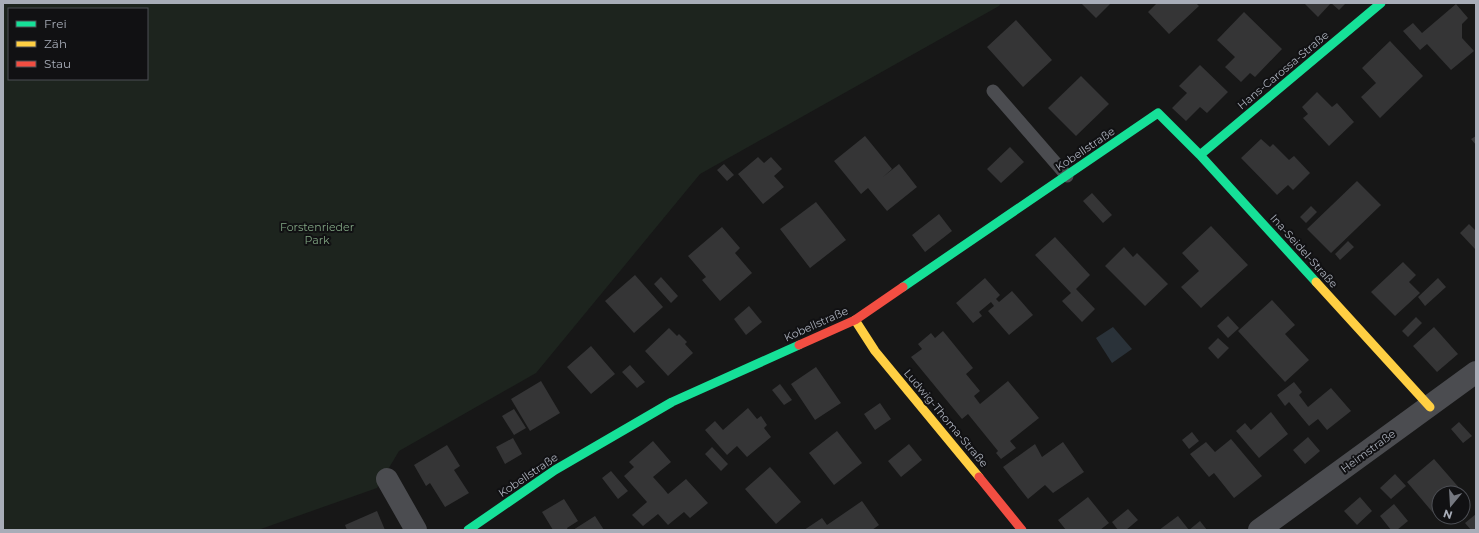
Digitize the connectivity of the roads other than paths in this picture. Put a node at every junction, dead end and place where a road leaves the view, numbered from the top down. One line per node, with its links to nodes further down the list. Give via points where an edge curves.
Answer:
1 (1381, 3): 4 (street, Hans-Carossa-Straße)
2 (993, 91): 5 (lane)
3 (1158, 114): 4 (street, Ina-Seidel-Straße); 5 (street, Kobellstraße)
4 (1200, 155): 8 (street, Ina-Seidel-Straße)
5 (1067, 176): 6 (street, Kobellstraße)
6 (855, 320): 11 (street, Kobellstraße, via 672,402 555,470); 12 (street, Ludwig-Thoma-Straße, via 875,351)
7 (1476, 372): 8 (street, Heimstraße)
8 (1430, 407): 13 (street, Heimstraße)
9 (387, 479): 10 (street)
10 (416, 530)
11 (468, 530)
12 (1022, 530)
13 (1259, 530)

